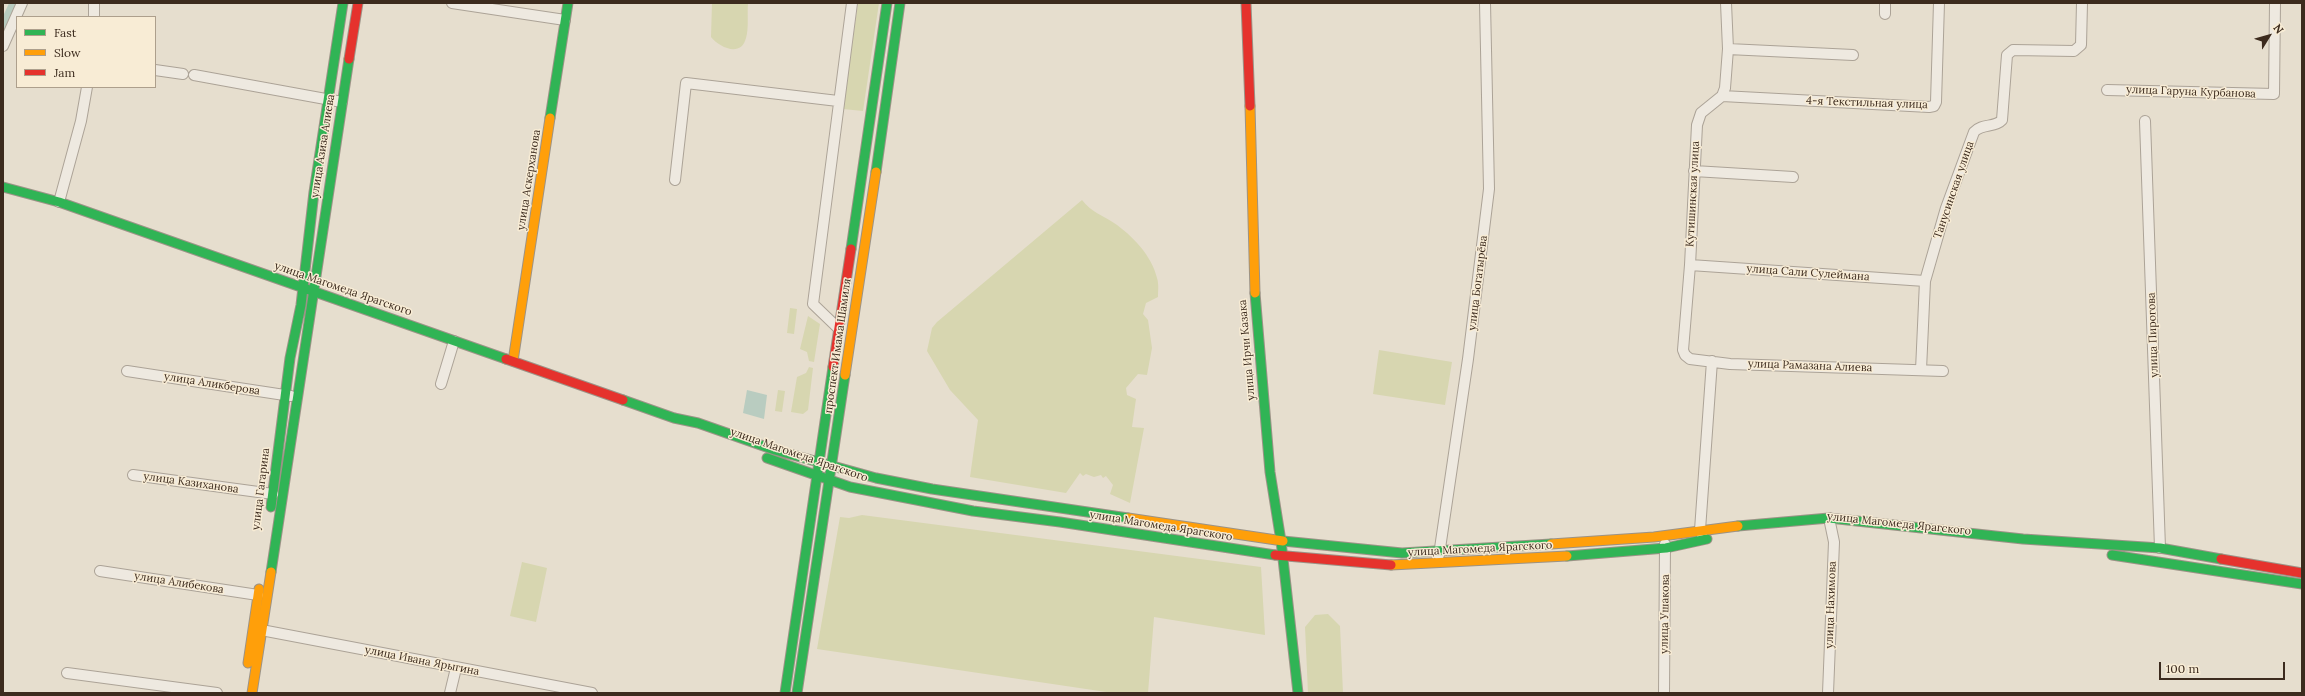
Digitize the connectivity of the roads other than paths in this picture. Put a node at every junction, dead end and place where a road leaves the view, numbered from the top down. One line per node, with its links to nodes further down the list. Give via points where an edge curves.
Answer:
1 (22, 3): 18 (street)
2 (94, 3): 19 (street)
3 (343, 3): 29 (main road, улица Азиза Алиева)
4 (358, 3): 31 (main road, улица Азиза Алиева)
5 (452, 3): 21 (street)
6 (568, 3): 21 (main road, улица Аскерханова)
7 (852, 3): 30 (street)
8 (887, 3): 42 (main road, проспект Имама Шамиля)
9 (900, 3): 57 (main road, проспект Имама Шамиля)
10 (1246, 3): 65 (main road, улица Ирчи Казака, via 1255,307 1270,472)
11 (1485, 3): 71 (street, улица Богатырёва, via 1489,189 1468,359)
12 (1726, 3): 23 (street)
13 (1885, 3): 17 (street)
14 (1939, 3): 28 (street, 4-я Текстильная улица, via 1934,106 1929,108)
15 (2082, 3): 39 (street, Танусинская улица, via 2081,45 2078,49 2009,51 2002,120 1977,128 1974,132 1946,208)
16 (2275, 3): 27 (street, улица Гаруна Курбанова, via 2274,94)
17 (1884, 14)
18 (16, 16)
19 (94, 16)
20 (16, 17): 22 (street)
21 (565, 20): 45 (main road, улица Аскерханова)
22 (3, 46)
23 (1728, 49): 24 (street); 28 (street)
24 (1853, 55)
25 (156, 70): 29 (street)
26 (87, 88): 37 (street, via 81,121)
27 (2107, 90)
28 (1722, 96): 33 (street, Кутишинская улица, via 1701,113 1697,125)
29 (328, 100): 31 (street); 40 (main road, улица Азиза Алиева)
30 (838, 101): 35 (street, via 686,83); 42 (street, via 814,304)
31 (342, 102): 41 (main road, улица Азиза Алиева)
32 (2145, 121): 68 (street, улица Пирогова)
33 (1694, 171): 34 (street); 38 (street, Кутишинская улица)
34 (1793, 177)
35 (675, 180)
36 (3, 187): 37 (main road, улица Магомеда Ярагского)
37 (58, 202): 40 (main road, улица Магомеда Ярагского)
38 (1690, 265): 39 (street, улица Сали Сулеймана); 44 (street, Кутишинская улица)
39 (1926, 281): 47 (street, Танусинская улица)
40 (302, 289): 41 (main road, улица Магомеда Ярагского); 51 (main road, улица Гагарина)
41 (315, 293): 43 (main road, улица Магомеда Ярагского); 52 (main road, улица Гагарина)
42 (838, 329): 56 (main road, проспект Имама Шамиля)
43 (454, 340): 45 (main road, улица Магомеда Ярагского); 50 (street)
44 (1683, 350): 46 (street, улица Рамазана Алиева, via 1685,356 1690,359)
45 (513, 361): 53 (main road, улица Магомеда Ярагского)
46 (1712, 361): 47 (street, улица Рамазана Алиева, via 1730,364); 63 (street)
47 (1921, 370): 49 (street, улица Рамазана Алиева)
48 (127, 371): 51 (street, улица Аликберова)
49 (1944, 371)
50 (441, 384)
51 (286, 395): 52 (street, улица Аликберова); 61 (main road, улица Гагарина)
52 (298, 396): 76 (main road, улица Гагарина)
53 (674, 418): 54 (main road, улица Магомеда Ярагского, via 688,430); 56 (main road, улица Магомеда Ярагского, via 698,423 775,450)
54 (695, 432)
55 (716, 440): 59 (main road, улица Магомеда Ярагского)
56 (819, 462): 57 (main road, улица Магомеда Ярагского); 59 (main road, проспект Имама Шамиля)
57 (832, 465): 60 (main road, проспект Имама Шамиля); 65 (main road, улица Магомеда Ярагского, via 876,478 939,491)
58 (133, 475): 61 (street, улица Казиханова)
59 (816, 476): 60 (main road, улица Магомеда Ярагского); 84 (main road, проспект Имама Шамиля)
60 (829, 480): 70 (main road, улица Магомеда Ярагского, via 874,492 973,511); 85 (main road, проспект Имама Шамиля)
61 (273, 494): 75 (main road, улица Гагарина)
62 (1830, 522): 63 (main road, улица Магомеда Ярагского); 63 (main road, улица Магомеда Ярагского, via 1740,536); 66 (main road, улица Магомеда Ярагского); 68 (main road, улица Магомеда Ярагского); 88 (street, улица Нахимова, via 1834,542)
63 (1702, 534): 64 (main road, улица Магомеда Ярагского); 67 (main road, улица Магомеда Ярагского)
64 (1664, 536): 67 (street, улица Ушакова); 71 (main road, улица Магомеда Ярагского)
65 (1281, 541): 70 (main road, улица Ирчи Казака); 71 (main road, улица Магомеда Ярагского)
66 (1978, 544)
67 (1666, 548): 71 (main road, улица Магомеда Ярагского, via 1596,555); 87 (street, улица Ушакова)
68 (2160, 548): 73 (main road, улица Магомеда Ярагского)
69 (2101, 554): 74 (main road)
70 (1283, 556): 71 (main road, улица Магомеда Ярагского, via 1394,565); 86 (main road, улица Ирчи Казака)
71 (1439, 557)
72 (100, 571): 75 (street, улица Алибекова)
73 (2302, 573)
74 (2302, 584)
75 (258, 595): 76 (main road, улица Гагарина)
76 (257, 630): 77 (street, улица Ивана Ярыгина); 80 (main road, улица Гагарина); 81 (main road, улица Гагарина)
77 (456, 668): 82 (street); 83 (street, улица Ивана Ярыгина)
78 (67, 673): 79 (street)
79 (217, 693)
80 (243, 693)
81 (252, 693)
82 (450, 693)
83 (592, 693)
84 (785, 693)
85 (797, 693)
86 (1298, 693)
87 (1664, 693)
88 (1828, 693)

